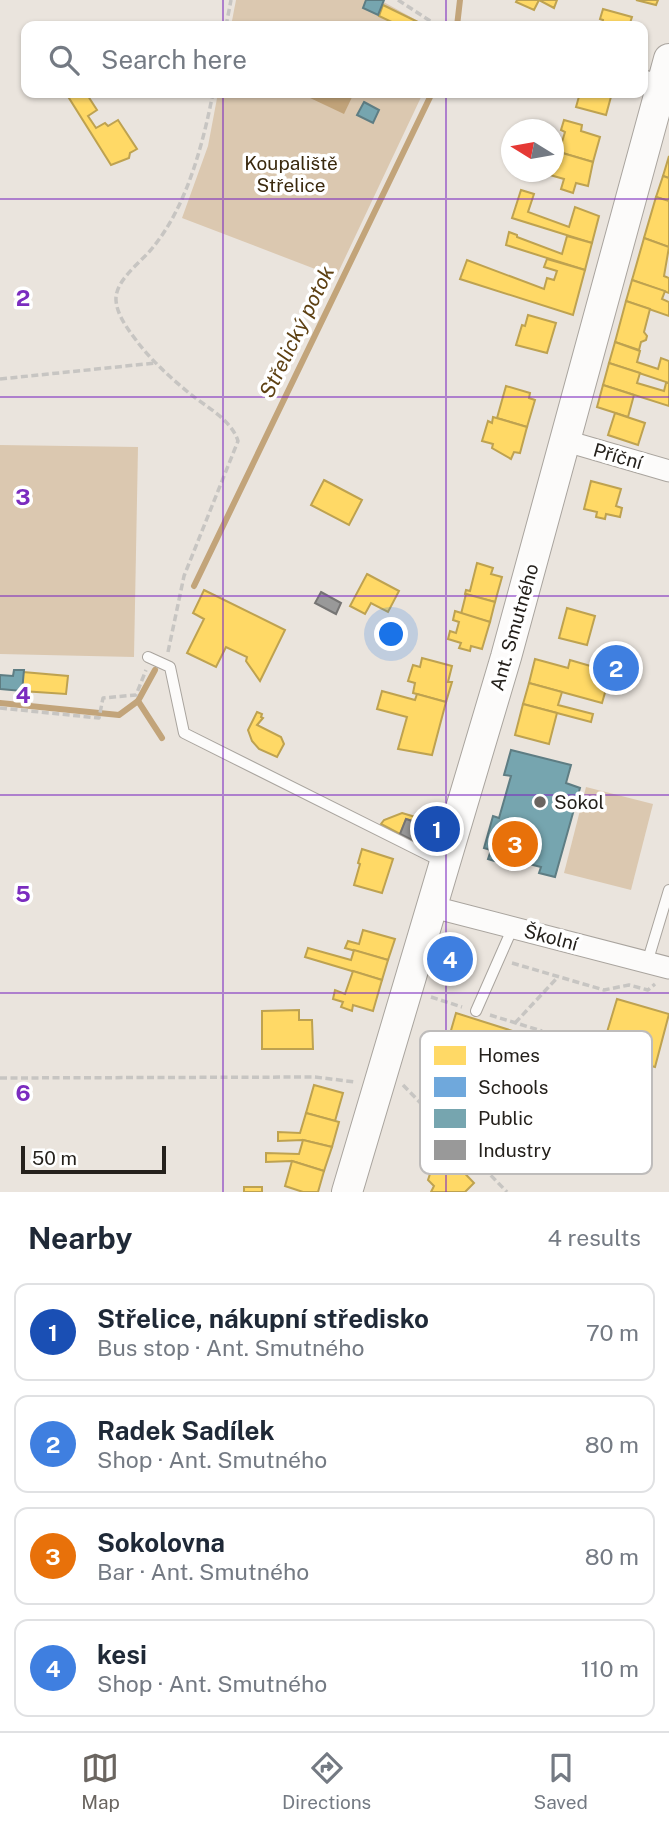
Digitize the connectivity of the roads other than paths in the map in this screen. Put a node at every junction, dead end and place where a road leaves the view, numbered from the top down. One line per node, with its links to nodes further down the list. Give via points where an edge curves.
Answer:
1 (659, 71): 2 (street, Ant. Smutného)
2 (566, 441): 3 (street, Příční); 5 (street, Ant. Smutného)
3 (669, 471)
4 (149, 658): 5 (lane, via 170,667 184,733)
5 (445, 863): 7 (street, Ant. Smutného)
6 (669, 890): 9 (lane)
7 (433, 907): 8 (street, Školní); 12 (street, Ant. Smutného)
8 (513, 927): 9 (street, Školní); 11 (lane)
9 (647, 963): 10 (street, Školní)
10 (666, 973)
11 (476, 1011)
12 (346, 1192)

